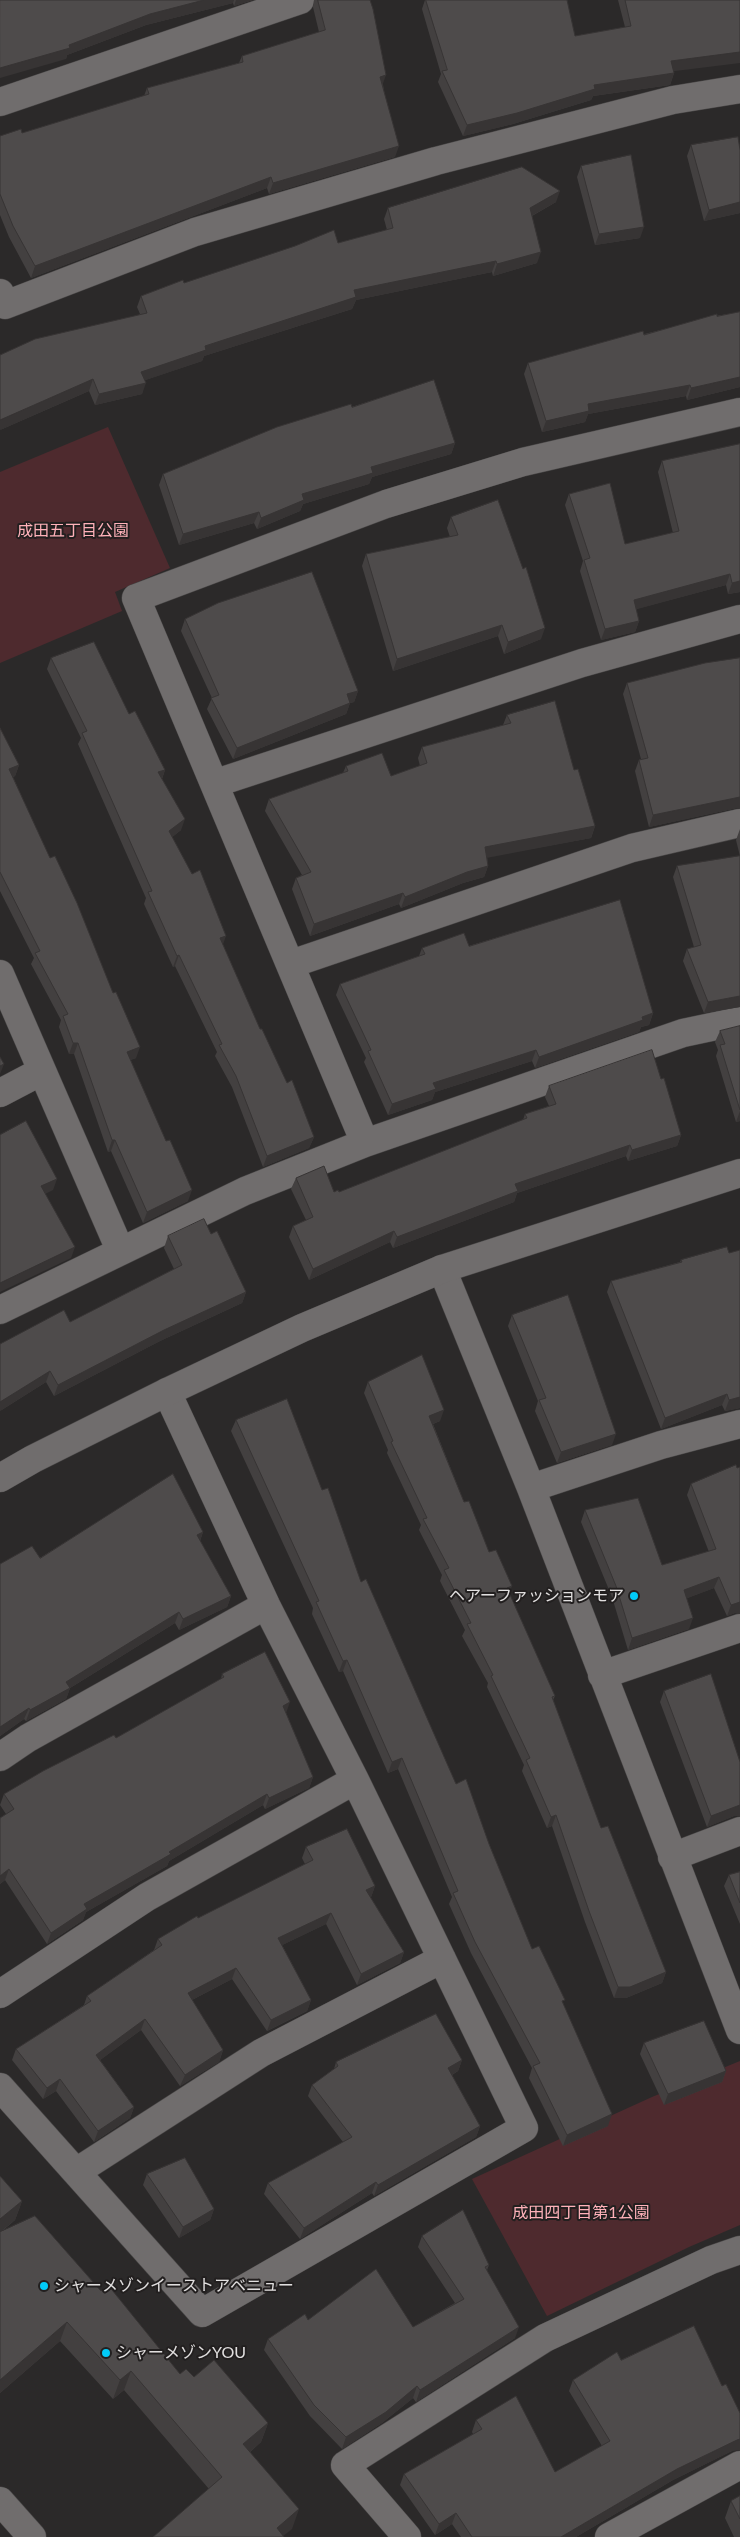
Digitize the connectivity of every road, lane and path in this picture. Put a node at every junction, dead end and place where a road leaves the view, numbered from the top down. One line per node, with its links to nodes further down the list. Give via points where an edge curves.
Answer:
1 (300, 0): 3 (street)
2 (740, 89): 4 (street, via 673,100 445,159 214,227 5,305)
3 (0, 102)
4 (0, 293)
5 (740, 412): 7 (street, via 523,462 386,504 136,598)
6 (740, 619): 7 (street, via 582,663)
7 (216, 782): 9 (street)
8 (740, 823): 9 (street, via 632,848)
9 (291, 964): 14 (street)
10 (0, 974): 12 (street)
11 (740, 1021): 14 (street, via 684,1033)
12 (42, 1071): 13 (street); 16 (street)
13 (0, 1093)
14 (365, 1143): 16 (street, via 245,1191)
15 (740, 1173): 17 (street)
16 (120, 1250): 18 (street)
17 (442, 1269): 19 (street, via 302,1328); 22 (street)
18 (0, 1310)
19 (167, 1392): 21 (street); 23 (street)
20 (740, 1424): 22 (street, via 661,1445)
21 (0, 1478)
22 (531, 1488): 25 (street)
23 (266, 1605): 26 (street, via 28,1738); 27 (street)
24 (740, 1628): 25 (street)
25 (602, 1675): 29 (street)
26 (0, 1757)
27 (355, 1780): 30 (street); 31 (street, via 147,1897)
28 (740, 1831): 29 (street)
29 (672, 1857): 32 (street)
30 (442, 1959): 34 (street, via 261,2053); 34 (street, via 524,2128 202,2313)
31 (0, 1994)
32 (740, 2030)
33 (0, 2088): 34 (street)
34 (76, 2172)
35 (740, 2250): 39 (street, via 711,2260 545,2338 345,2465)
36 (740, 2465): 40 (street)
37 (0, 2501): 38 (street)
38 (32, 2537)
39 (407, 2537)
40 (609, 2537)

